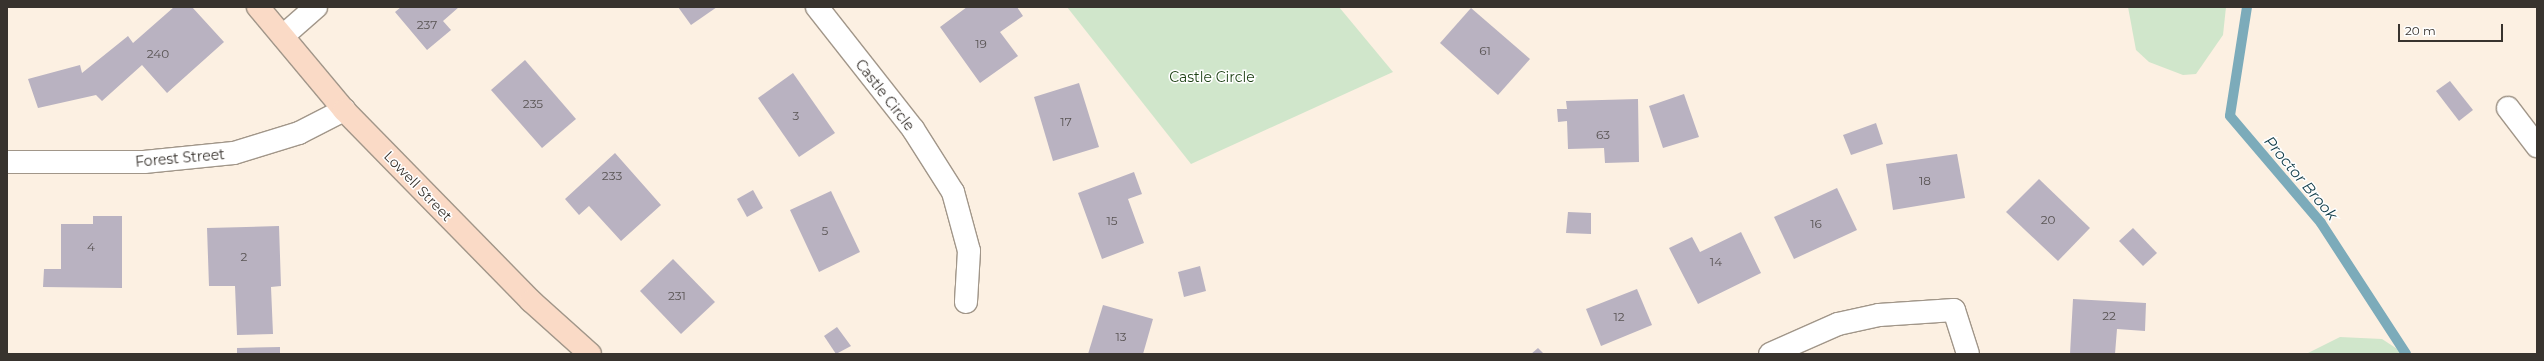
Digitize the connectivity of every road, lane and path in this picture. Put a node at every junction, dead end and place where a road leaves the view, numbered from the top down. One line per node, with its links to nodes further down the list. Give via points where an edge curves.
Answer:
1 (258, 7): 4 (main road, Lowell Street)
2 (316, 7): 4 (street)
3 (817, 7): 9 (street, Castle Circle, via 913,129 953,192 969,251)
4 (283, 36): 6 (main road, Lowell Street)
5 (2508, 108): 7 (street)
6 (344, 110): 8 (street, Forest Street, via 299,133 234,153 144,162); 10 (main road, Lowell Street, via 525,295)
7 (2537, 146)
8 (7, 162)
9 (966, 302)
10 (590, 354)
11 (1770, 354): 12 (street, via 1838,324 1879,315 1954,310)
12 (1968, 354)

